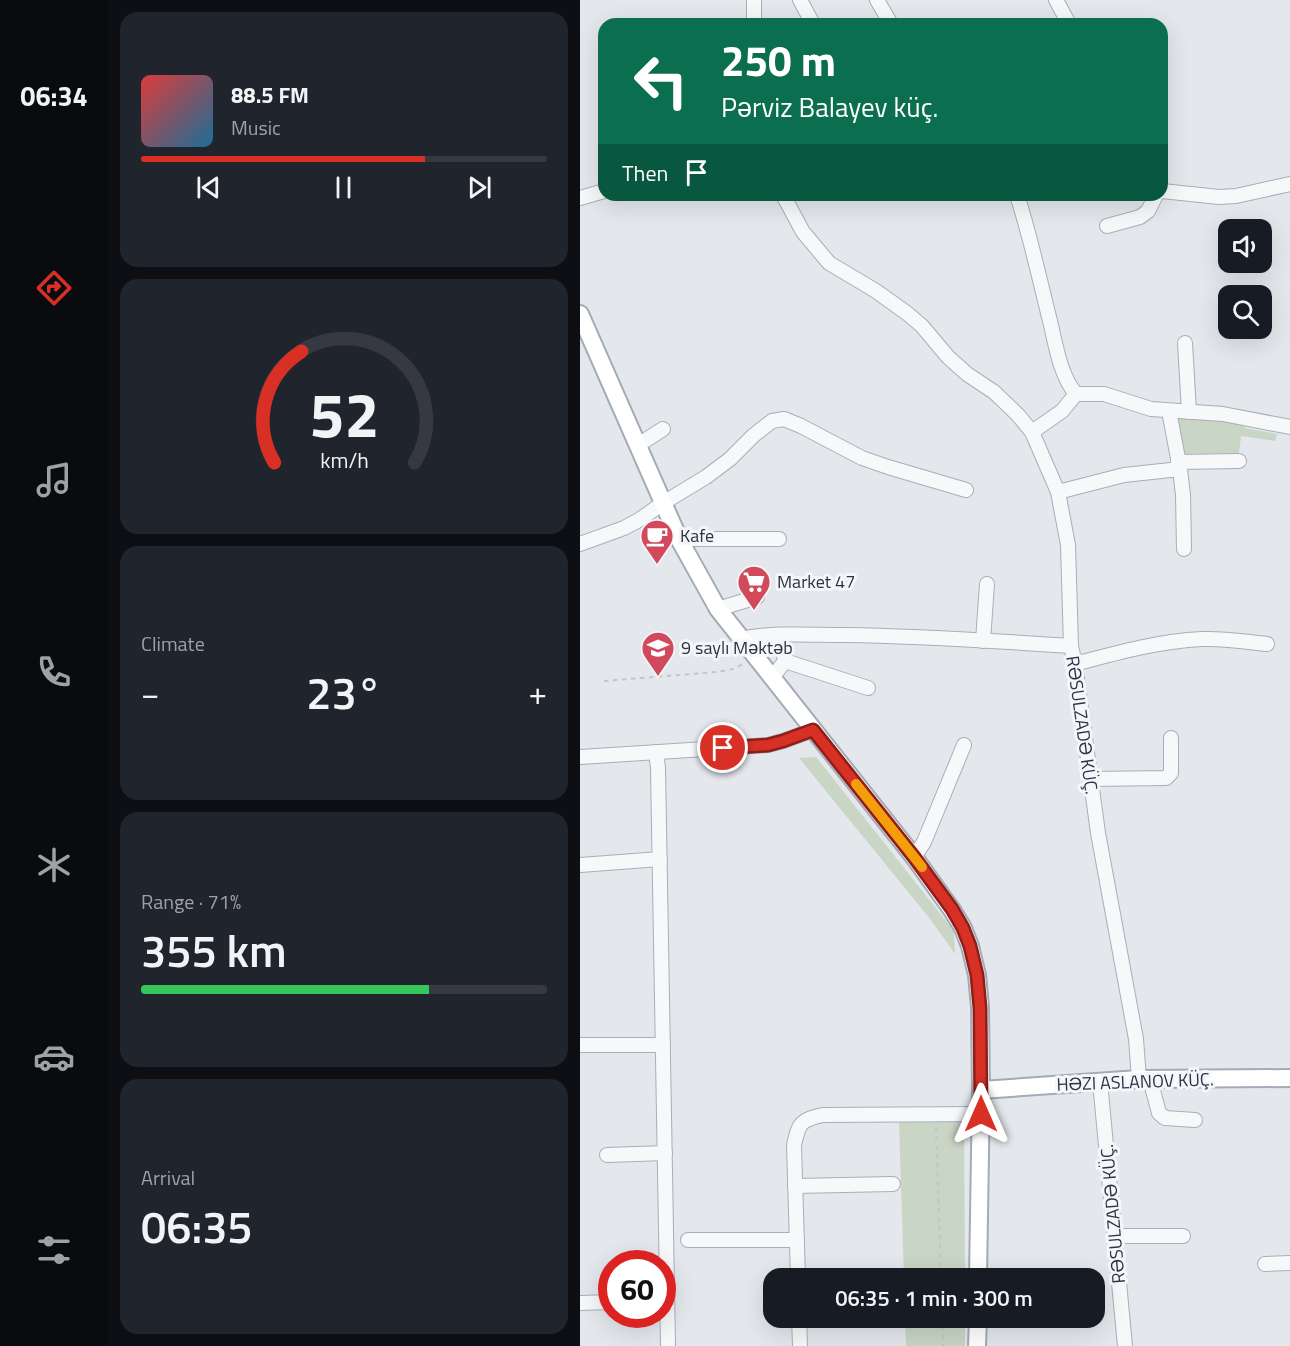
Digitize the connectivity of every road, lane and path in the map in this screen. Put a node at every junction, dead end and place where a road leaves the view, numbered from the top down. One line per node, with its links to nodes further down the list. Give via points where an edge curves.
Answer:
1 (756, 0): 5 (street)
2 (800, 0): 6 (street)
3 (877, 0): 7 (street)
4 (1056, 0): 8 (street)
5 (754, 18)
6 (810, 18)
7 (888, 18)
8 (1066, 18)
9 (1290, 184): 10 (street, via 1236,196)
10 (1168, 192)
11 (598, 193): 12 (street)
12 (580, 198)
13 (786, 201): 24 (street, RƏSULZADƏ KÜÇ., via 803,232 829,263 908,314 948,357 994,392)
14 (1019, 201): 19 (street, via 1055,342 1067,382)
15 (1153, 201): 16 (street, via 1140,217)
16 (1107, 226)
17 (580, 314): 25 (main road)
18 (1185, 343): 21 (street)
19 (1076, 394): 20 (street, via 1104,394); 24 (street, via 1062,411)
20 (1169, 411): 21 (street); 27 (street)
21 (1189, 412): 22 (street, via 1239,416)
22 (1290, 427)
23 (663, 429): 25 (street)
24 (1032, 432): 29 (street, RƏSULZADƏ KÜÇ.)
25 (638, 444): 30 (main road)
26 (1239, 461): 27 (street)
27 (1179, 465): 29 (street); 34 (street)
28 (966, 490): 30 (street, via 862,458 784,419 772,421 706,477)
29 (1058, 492): 42 (street, RƏSULZADƏ KÜÇ., via 1068,545)
30 (663, 502): 31 (main road); 33 (street, via 624,528)
31 (679, 539): 32 (street); 37 (main road)
32 (779, 539)
33 (580, 544)
34 (1184, 549)
35 (987, 584): 40 (street)
36 (757, 597): 37 (street)
37 (718, 609): 39 (main road)
38 (780, 635): 39 (street); 40 (street); 44 (street)
39 (740, 639): 43 (main road)
40 (983, 641): 42 (street)
41 (1267, 644): 45 (street, via 1177,641)
42 (1071, 646): 45 (street, RƏSULZADƏ KÜÇ.)
43 (755, 657): 46 (main road); 47 (path, via 733,669 716,672)
44 (786, 661): 46 (street); 48 (street)
45 (1075, 664): 54 (street, RƏSULZADƏ KÜÇ.)
46 (772, 678): 49 (main road)
47 (604, 681)
48 (868, 688)
49 (813, 730): 52 (street, via 768,745); 55 (main road)
50 (1171, 738): 54 (street, via 1171,773 1166,778)
51 (964, 745): 55 (street, via 924,842)
52 (656, 752): 53 (street); 56 (street)
53 (580, 757)
54 (1090, 779): 61 (street, RƏSULZADƏ KÜÇ.)
55 (914, 857): 63 (main road, via 952,909 970,946 980,1008)
56 (660, 859): 57 (street); 59 (street)
57 (580, 865)
58 (580, 1045): 59 (street)
59 (663, 1045): 67 (street)
60 (1290, 1078): 61 (main road, HƏZI ASLANOV KÜÇ.)
61 (1145, 1079): 62 (main road, HƏZI ASLANOV KÜÇ.); 65 (street, RƏSULZADƏ KÜÇ., via 1159,1113 1165,1118)
62 (1100, 1082): 63 (main road, HƏZI ASLANOV KÜÇ.); 71 (street, RƏSULZADƏ KÜÇ.)
63 (981, 1090): 64 (main road)
64 (981, 1114): 70 (street, via 807,1118 798,1128 794,1145); 80 (main road)
65 (1195, 1120)
66 (936, 1122): 79 (path)
67 (665, 1153): 68 (street); 75 (street)
68 (607, 1155)
69 (893, 1184): 70 (street)
70 (795, 1186): 74 (street)
71 (1115, 1236): 72 (street); 91 (street, RƏSULZADƏ KÜÇ.)
72 (1183, 1236)
73 (688, 1240): 74 (street)
74 (797, 1240): 78 (street)
75 (665, 1250)
76 (1290, 1263): 77 (street)
77 (1265, 1264)
78 (798, 1268)
79 (941, 1268)
80 (978, 1268)
81 (598, 1302): 82 (street)
82 (580, 1303)
83 (667, 1328): 87 (street)
84 (799, 1328): 88 (street)
85 (942, 1328): 89 (path)
86 (978, 1328): 90 (main road)
87 (668, 1346)
88 (800, 1346)
89 (943, 1346)
90 (977, 1346)
91 (1125, 1346)

